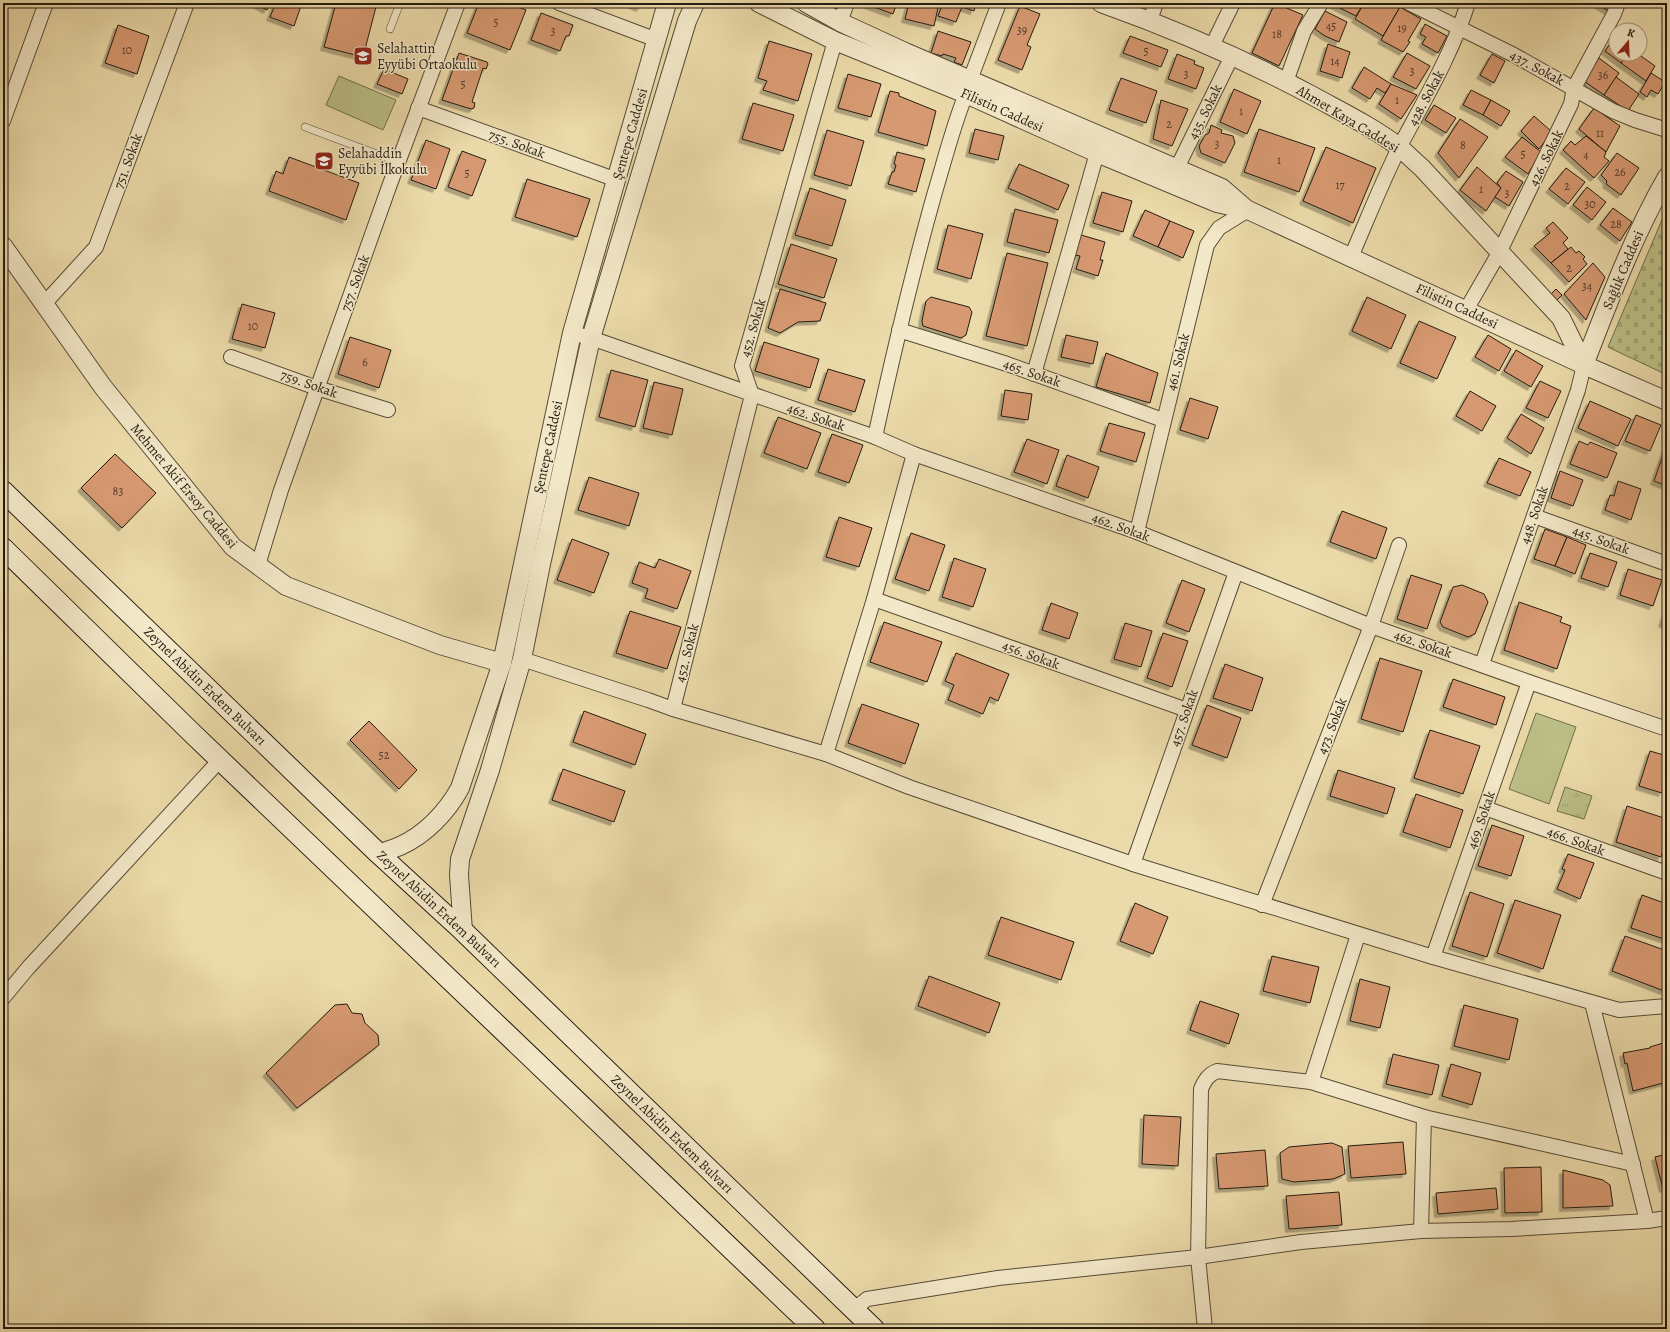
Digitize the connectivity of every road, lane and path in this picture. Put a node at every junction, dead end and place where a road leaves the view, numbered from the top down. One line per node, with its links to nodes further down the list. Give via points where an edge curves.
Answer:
1 (46, 3): 31 (street)
2 (187, 3): 44 (street, 751. Sokak, via 96,247)
3 (400, 3): 21 (lane)
4 (458, 3): 30 (street, 757. Sokak)
5 (559, 3): 23 (street)
6 (667, 3): 23 (street, Şentepe Caddesi)
7 (695, 3): 48 (street, via 687,21)
8 (760, 3): 24 (street, Filistin Caddesi)
9 (806, 3): 20 (street, Filistin Caddesi)
10 (847, 3): 20 (street)
11 (999, 3): 28 (street)
12 (1101, 3): 19 (street, Ahmet Kaya Caddesi)
13 (1156, 3): 19 (street)
14 (1233, 3): 25 (street)
15 (1322, 3): 27 (street, via 1304,31)
16 (1409, 3): 22 (street, 437. Sokak)
17 (1468, 3): 22 (street, 428. Sokak)
18 (1618, 3): 29 (street, 426. Sokak)
19 (1150, 20): 25 (street, Ahmet Kaya Caddesi)
20 (840, 22): 28 (street, Filistin Caddesi)
21 (390, 29)
22 (1460, 30): 29 (street, 437. Sokak, via 1514,55); 34 (street, 428. Sokak)
23 (657, 40): 39 (street, Şentepe Caddesi)
24 (835, 41): 28 (street, Filistin Caddesi); 53 (street, 452. Sokak, via 742,366)
25 (1212, 46): 26 (street, Ahmet Kaya Caddesi)
26 (1232, 56): 27 (street, Ahmet Kaya Caddesi); 37 (street, 435. Sokak)
27 (1286, 82): 34 (street, Ahmet Kaya Caddesi, via 1350,116)
28 (968, 87): 35 (street, Filistin Caddesi); 37 (street, Filistin Caddesi); 46 (street, via 925,228)
29 (1574, 88): 33 (street, 437. Sokak, via 1613,111); 42 (street, 426. Sokak, via 1572,104)
30 (418, 108): 36 (street, 757. Sokak); 39 (street, 755. Sokak)
31 (3, 120)
32 (305, 127): 36 (lane)
33 (1667, 130)
34 (1399, 148): 42 (street, Ahmet Kaya Caddesi, via 1427,174); 43 (street, 428. Sokak)
35 (1097, 153): 40 (street, Filistin Caddesi, via 1217,203); 51 (street)
36 (398, 162): 52 (street, 757. Sokak)
37 (1178, 168): 40 (street, Filistin Caddesi, via 1222,188)
38 (1667, 178): 50 (street, Sağlık Caddesi, via 1650,206)
39 (617, 180): 47 (street, Şentepe Caddesi)
40 (1248, 210): 43 (street, Filistin Caddesi); 56 (street, 461. Sokak, via 1219,228 1206,246)
41 (3, 246): 44 (street, Mehmet Akif Ersoy Caddesi)
42 (1499, 253): 45 (street, 426. Sokak); 50 (street, Ahmet Kaya Caddesi, via 1561,318)
43 (1351, 257): 45 (street, Filistin Caddesi)
44 (44, 304): 65 (street, Mehmet Akif Ersoy Caddesi, via 103,387 228,541)
45 (1466, 310): 50 (street, Filistin Caddesi)
46 (899, 330): 51 (street, 465. Sokak); 57 (street)
47 (572, 333): 48 (street, 462. Sokak); 70 (street, Şentepe Caddesi)
48 (591, 338): 53 (street, 462. Sokak); 69 (street)
49 (231, 357): 52 (street, 759. Sokak)
50 (1584, 365): 54 (street, Filistin Caddesi); 60 (street, 448. Sokak, via 1578,390)
51 (1034, 374): 56 (street, 465. Sokak)
52 (317, 388): 55 (street, 759. Sokak); 65 (street, 757. Sokak)
53 (752, 395): 57 (street, 462. Sokak); 73 (street, 452. Sokak)
54 (1667, 401)
55 (388, 410)
56 (1164, 420): 61 (street, 461. Sokak)
57 (875, 437): 58 (street, 462. Sokak)
58 (914, 454): 61 (street, 462. Sokak); 67 (street)
59 (3, 491): 79 (main road, Zeynel Abidin Erdem Bulvarı)
60 (1534, 516): 64 (street, 445. Sokak); 71 (street, 448. Sokak)
61 (1138, 532): 66 (street, 462. Sokak)
62 (1399, 546): 68 (street, 473. Sokak)
63 (3, 548): 77 (main road)
64 (1667, 564)
65 (258, 565): 70 (street, Mehmet Akif Ersoy Caddesi, via 286,586 440,645)
66 (1236, 572): 68 (street, 462. Sokak); 74 (street, 457. Sokak)
67 (874, 599): 74 (street, 456. Sokak); 76 (street)
68 (1371, 626): 71 (street, 462. Sokak); 82 (street, 473. Sokak)
69 (522, 660): 73 (street); 83 (street, via 490,770 460,859)
70 (502, 663): 79 (street, Şentepe Caddesi, via 453,802 412,840)
71 (1482, 664): 72 (street, 462. Sokak)
72 (1529, 682): 75 (street, 462. Sokak); 78 (street, 469. Sokak)
73 (673, 710): 76 (street)
74 (1188, 710): 80 (street, 457. Sokak)
75 (1667, 729)
76 (826, 754): 80 (street, via 909,786)
77 (220, 760): 86 (street); 97 (main road)
78 (1485, 808): 81 (street, 466. Sokak); 85 (street, 469. Sokak)
79 (379, 854): 83 (main road, Zeynel Abidin Erdem Bulvarı)
80 (1132, 864): 82 (street)
81 (1667, 873)
82 (1262, 905): 84 (street)
83 (463, 931): 96 (main road, Zeynel Abidin Erdem Bulvarı)
84 (1358, 935): 85 (street); 89 (street)
85 (1432, 957): 87 (street)
86 (3, 998)
87 (1592, 1003): 88 (street, via 1618,1010); 91 (street)
88 (1667, 1006)
89 (1312, 1082): 90 (street); 95 (street, via 1217,1071 1209,1074 1204,1080 1201,1089)
90 (1424, 1117): 91 (street); 94 (street)
91 (1633, 1164): 93 (street)
92 (1667, 1218): 93 (street)
93 (1647, 1221): 94 (street)
94 (1421, 1231): 95 (street, via 1301,1242)
95 (1198, 1257): 96 (street, via 998,1278 867,1299); 99 (street)
96 (853, 1310): 98 (main road, Zeynel Abidin Erdem Bulvarı)
97 (815, 1329)
98 (874, 1329)
99 (1205, 1329)

